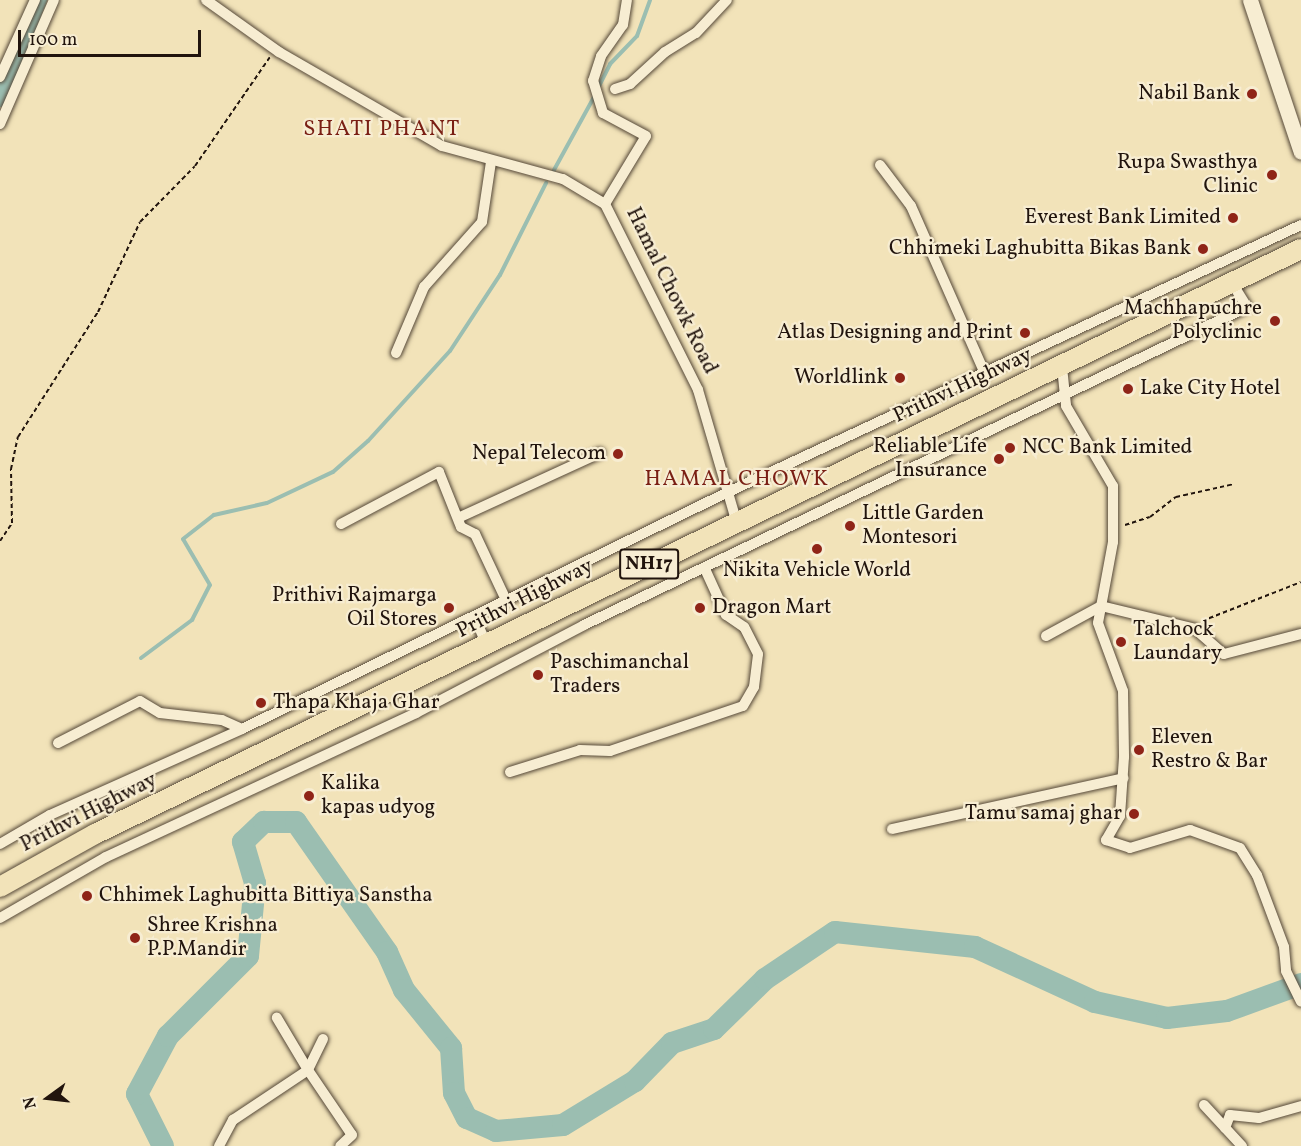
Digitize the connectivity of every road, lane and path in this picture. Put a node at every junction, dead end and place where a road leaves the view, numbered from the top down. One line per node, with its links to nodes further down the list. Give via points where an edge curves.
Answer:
1 (35, 0): 8 (street)
2 (54, 0): 10 (street)
3 (206, 0): 7 (street, Hamal Chowk Road)
4 (627, 0): 14 (street, via 623,25 601,56 593,81 603,113 646,136)
5 (727, 0): 9 (street, via 696,33 665,52 630,84)
6 (1250, 0): 11 (main road)
7 (276, 50): 12 (street, Hamal Chowk Road, via 442,147); 29 (path, via 195,166 140,222 98,312 18,437 12,463 12,523)
8 (0, 77)
9 (615, 89)
10 (0, 124)
11 (1301, 152)
12 (491, 162): 14 (street, Hamal Chowk Road, via 563,179); 18 (street, via 482,222 424,287)
13 (880, 165): 20 (street, via 910,206)
14 (605, 204): 24 (street, Hamal Chowk Road, via 698,390)
15 (1301, 225): 20 (street)
16 (1301, 249): 17 (highway, Prithvi Highway / NH17)
17 (1232, 283): 19 (highway, Prithvi Highway / NH17); 21 (street, via 1247,307)
18 (396, 353)
19 (1062, 367): 21 (street); 26 (highway, Prithvi Highway / NH17)
20 (985, 374): 24 (street)
21 (1065, 397): 28 (street, via 1113,486); 30 (street)
22 (600, 453): 25 (street)
23 (1234, 484): 28 (path, via 1176,497 1139,522)
24 (726, 493): 26 (street, Hamal Chowk Road); 32 (street)
25 (458, 518): 27 (street, via 439,472); 32 (street, via 461,527 474,534)
26 (736, 520): 38 (highway, Prithvi Highway / NH17)
27 (341, 524)
28 (1113, 524): 33 (street)
29 (0, 541)
30 (705, 569): 41 (street, via 726,615 744,627 758,654 753,687 743,706 610,751 580,750); 46 (street, via 416,713 106,857)
31 (1301, 582): 35 (path, via 1269,591 1234,612)
32 (506, 600): 34 (street)
33 (1101, 606): 35 (street); 37 (street); 42 (street, via 1098,623 1123,691)
34 (474, 616): 38 (street); 39 (street)
35 (1175, 623): 36 (street, via 1195,629 1224,654)
36 (1301, 634)
37 (1046, 636)
38 (487, 645): 45 (highway, Prithvi Highway / NH17, via 95,834)
39 (242, 729): 40 (street, via 222,720 160,713 140,701); 44 (street, via 50,815)
40 (58, 743)
41 (510, 772)
42 (1123, 778): 43 (street); 47 (street, via 1120,816 1106,840 1130,848 1190,830 1240,848 1280,937 1286,971)
43 (892, 829)
44 (0, 844)
45 (0, 887)
46 (0, 918)
47 (1300, 1000)
48 (277, 1018): 50 (street)
49 (323, 1039): 50 (street)
50 (308, 1070): 54 (street, via 233,1120); 55 (street, via 352,1135)
51 (1204, 1105): 53 (street)
52 (1301, 1106): 53 (street, via 1259,1118 1230,1115)
53 (1225, 1128): 56 (street)
54 (219, 1146)
55 (340, 1146)
56 (1242, 1146)

